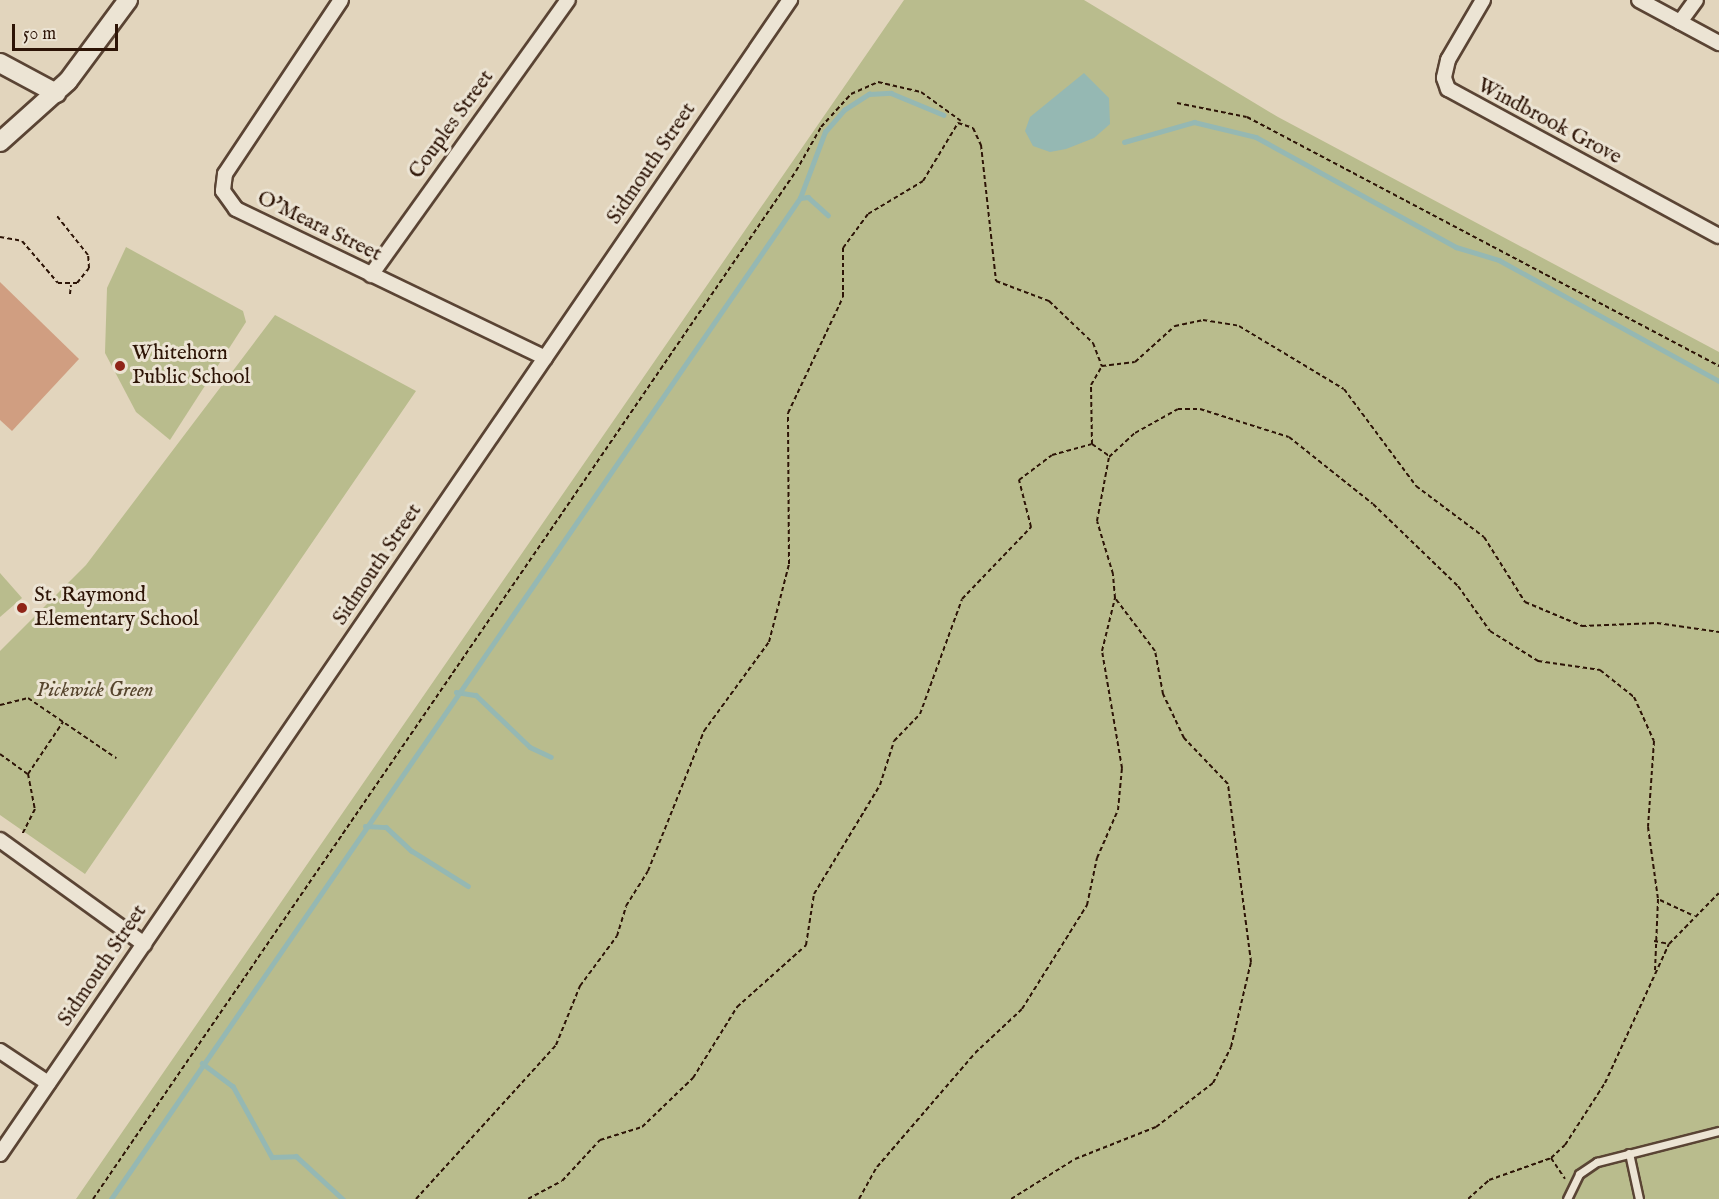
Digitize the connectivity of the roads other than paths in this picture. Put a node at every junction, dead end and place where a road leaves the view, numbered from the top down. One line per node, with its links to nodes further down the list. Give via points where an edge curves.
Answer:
1 (128, 0): 11 (street)
2 (341, 0): 14 (street, O'Meara Street, via 225,174 223,191 236,209)
3 (568, 0): 14 (street, Couples Street)
4 (790, 0): 15 (street, Sidmouth Street)
5 (1483, 0): 13 (street, Windbrook Grove, via 1448,60 1444,78 1449,89)
6 (1639, 0): 8 (street)
7 (1696, 0): 8 (street)
8 (1680, 22): 9 (street)
9 (1719, 43)
10 (0, 63): 11 (street)
11 (56, 93): 12 (street)
12 (0, 142)
13 (1719, 236)
14 (371, 275): 15 (street, O'Meara Street)
15 (545, 358): 17 (street, Sidmouth Street)
16 (0, 840): 17 (street)
17 (144, 944): 19 (street, Sidmouth Street)
18 (0, 1052): 19 (street)
19 (48, 1083): 22 (street, Sidmouth Street)
20 (1719, 1131): 21 (lane)
21 (1629, 1153): 23 (lane, via 1597,1162 1572,1185); 24 (lane)
22 (0, 1154)
23 (1567, 1199)
24 (1639, 1199)

